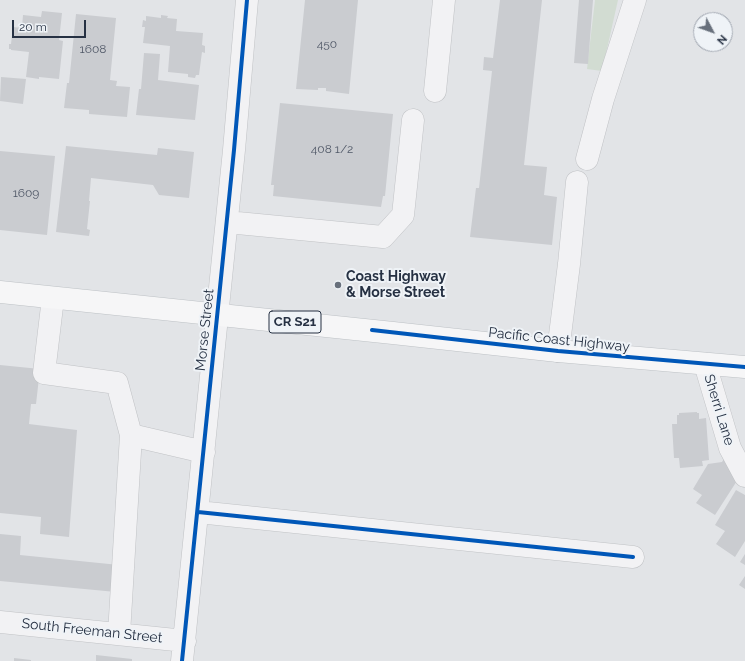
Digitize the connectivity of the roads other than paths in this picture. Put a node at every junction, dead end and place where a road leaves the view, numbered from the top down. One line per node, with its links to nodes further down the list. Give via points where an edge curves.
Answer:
1 (247, 0): 8 (street, Morse Street)
2 (444, 0): 4 (street)
3 (635, 0): 6 (street, via 603,99)
4 (435, 91)
5 (413, 120): 8 (street, via 403,215 384,237)
6 (587, 159)
7 (577, 182): 12 (street)
8 (227, 222): 11 (street, Morse Street)
9 (0, 292): 10 (main road, CR S21)
10 (53, 298): 11 (main road, CR S21); 15 (street, via 44,373 117,383)
11 (218, 314): 12 (main road, Pacific Coast Highway / CR S21); 16 (street, Morse Street)
12 (558, 351): 13 (main road, Pacific Coast Highway / CR S21)
13 (705, 364): 14 (main road, Pacific Coast Highway / CR S21); 17 (street, Sherri Lane, via 730,448)
14 (745, 367)
15 (130, 435): 16 (street); 21 (street)
16 (204, 452): 18 (street, Morse Street)
17 (745, 476)
18 (198, 512): 19 (street); 22 (street, Morse Street)
19 (633, 557)
20 (0, 622): 21 (street, South Freeman Street)
21 (119, 634): 22 (street, South Freeman Street)
22 (183, 651)

